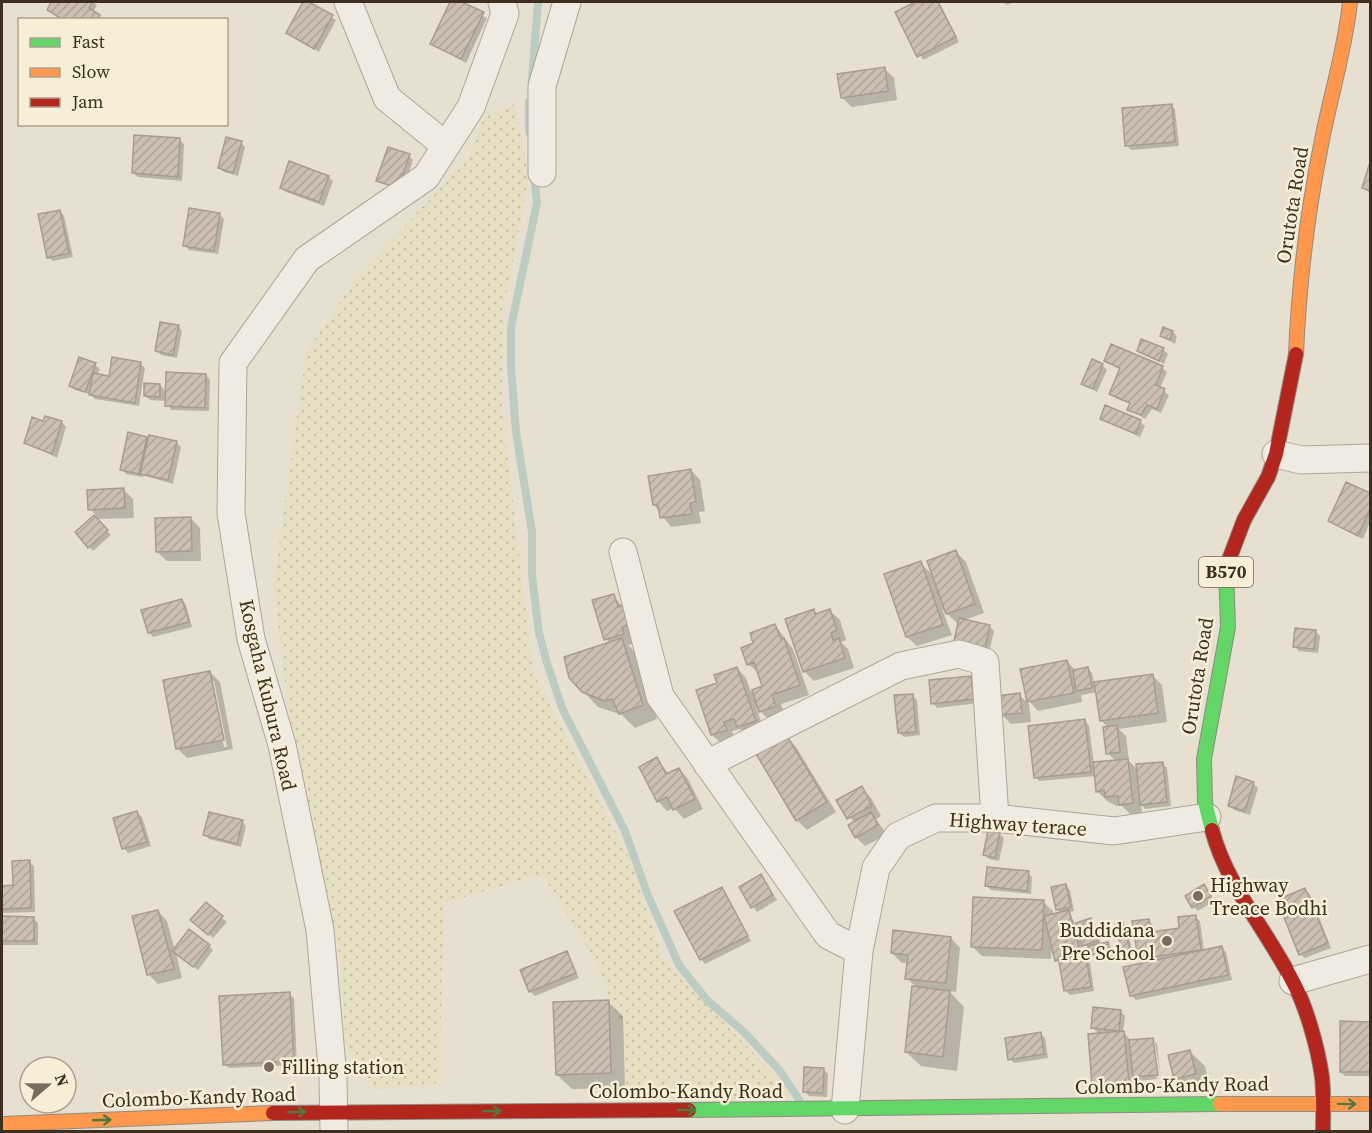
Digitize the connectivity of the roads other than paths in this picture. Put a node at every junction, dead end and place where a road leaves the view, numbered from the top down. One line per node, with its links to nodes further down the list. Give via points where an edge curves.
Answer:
1 (348, 2): 5 (street, via 387,98)
2 (502, 2): 5 (street, Kosgaha Kubura Road, via 505,14 471,107)
3 (567, 2): 6 (street, via 542,86)
4 (1350, 2): 7 (main road, Orutota Road / B570, via 1347,34 1321,145 1299,280 1296,360)
5 (446, 146): 19 (street, Kosgaha Kubura Road, via 426,177 307,258 233,363 231,513 251,639 282,745 320,930)
6 (542, 173)
7 (1276, 454): 8 (street, via 1301,460); 11 (main road, Orutota Road / B570, via 1244,520 1226,569 1227,627 1204,759)
8 (1371, 458)
9 (623, 552): 10 (street, via 660,696)
10 (707, 764): 12 (street, via 901,666 959,654 985,662); 13 (street, via 828,935)
11 (1207, 817): 12 (street, Highway terace, via 1114,831); 15 (main road, Orutota Road / B570, via 1226,868)
12 (995, 818): 13 (street, Highway terace, via 936,818 898,836 876,868)
13 (859, 951): 18 (street, Highway terace)
14 (1371, 959): 15 (street)
15 (1293, 981): 16 (main road, Orutota Road / B570, via 1316,1048)
16 (1323, 1103): 17 (main road, Colombo-Kandy Road, one-way to 17); 18 (main road, Colombo-Kandy Road); 21 (main road, Orutota Road / B570)
17 (1371, 1104)
18 (846, 1110): 19 (main road, Colombo-Kandy Road, one-way to 18)
19 (334, 1121): 20 (main road, Colombo-Kandy Road, one-way to 19)
20 (2, 1124)
21 (1323, 1131)

